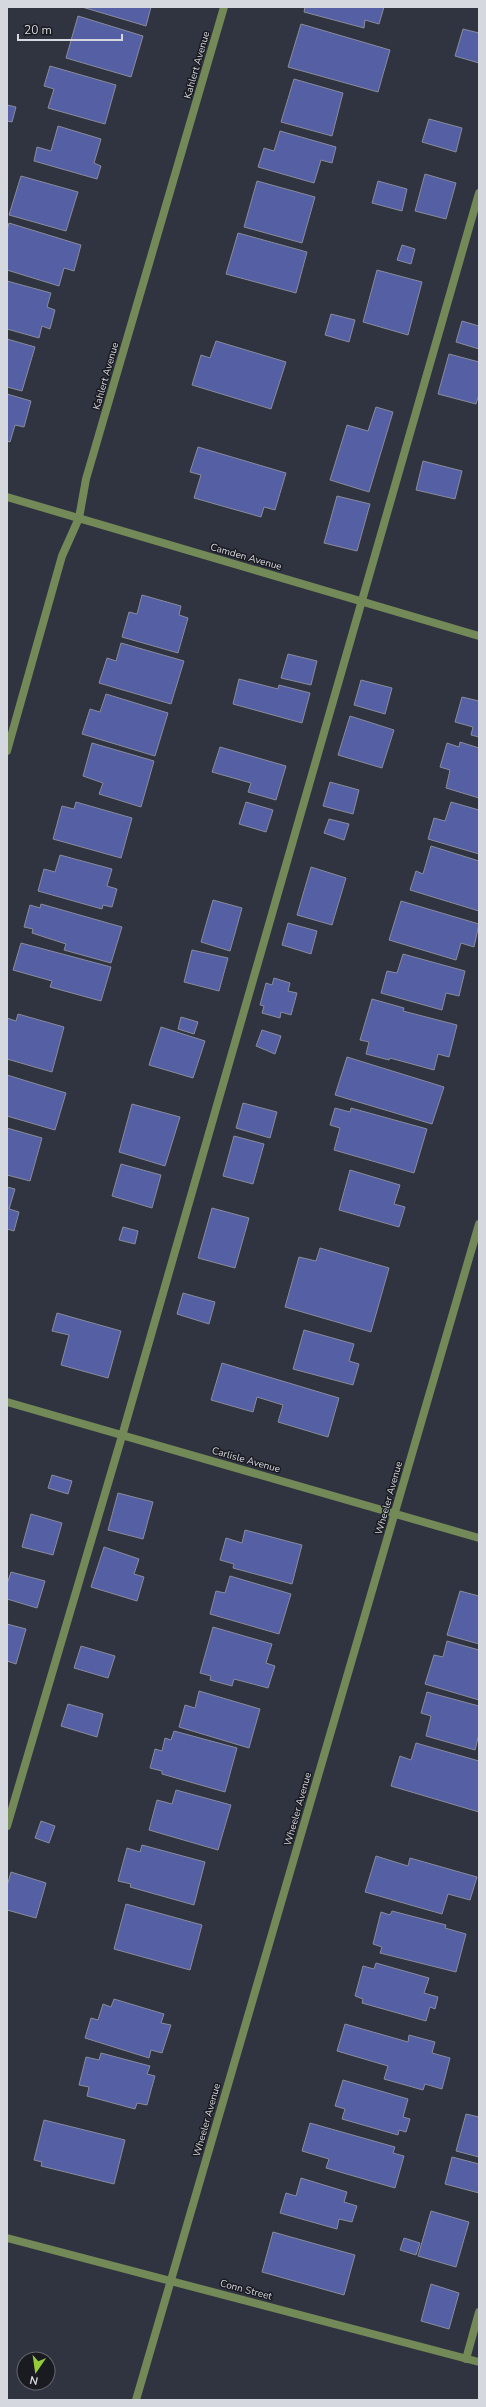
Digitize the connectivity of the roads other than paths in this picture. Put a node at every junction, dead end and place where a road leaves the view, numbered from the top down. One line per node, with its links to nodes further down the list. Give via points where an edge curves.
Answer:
1 (224, 7): 4 (street, Kahlert Avenue, via 86,479)
2 (479, 193): 5 (street)
3 (7, 497): 4 (street, Camden Avenue)
4 (79, 518): 5 (street, Camden Avenue); 7 (street, Kahlert Avenue, via 62,556)
5 (362, 602): 6 (street, Camden Avenue); 10 (street)
6 (479, 636)
7 (7, 751)
8 (479, 1224): 11 (street, Wheeler Avenue)
9 (7, 1402): 10 (street, Carlisle Avenue)
10 (122, 1436): 11 (street, Carlisle Avenue); 13 (street)
11 (395, 1513): 12 (street, Carlisle Avenue); 15 (street, Wheeler Avenue)
12 (479, 1538)
13 (7, 1826)
14 (7, 2238): 15 (street, Conn Street)
15 (171, 2280): 17 (street, Conn Street); 19 (street, Wheeler Avenue)
16 (479, 2312): 17 (street)
17 (466, 2359): 18 (street, Conn Street)
18 (479, 2362)
19 (136, 2400)

